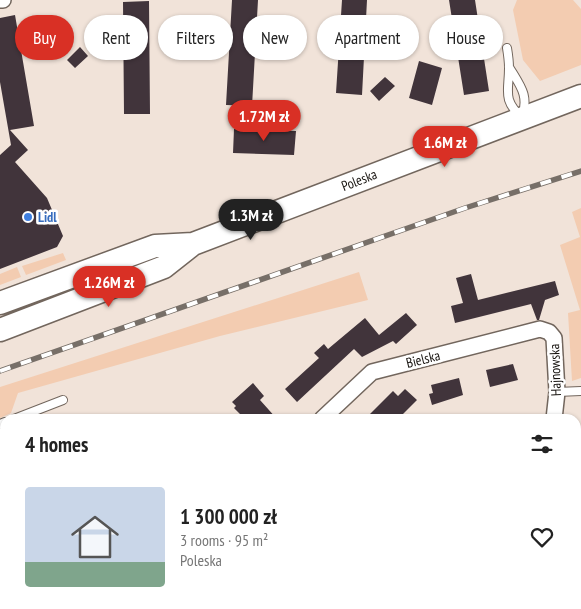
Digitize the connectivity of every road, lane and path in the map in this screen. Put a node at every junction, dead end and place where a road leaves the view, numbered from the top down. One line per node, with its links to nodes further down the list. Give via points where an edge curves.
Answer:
1 (507, 48): 2 (lane)
2 (509, 67): 4 (lane, via 523,89 526,104); 4 (lane, via 506,95 511,108)
3 (581, 96): 4 (main road, Poleska)
4 (522, 118): 5 (main road, Poleska)
5 (193, 244): 6 (main road, Poleska, via 155,246); 8 (main road, Poleska, via 164,267)
6 (0, 303)
7 (540, 329): 10 (street, Hajnowska, via 554,338); 13 (street, Bielska, via 372,372)
8 (0, 330)
9 (581, 391): 10 (lane)
10 (557, 392): 14 (street, Hajnowska)
11 (63, 400): 12 (lane)
12 (27, 414)
13 (327, 414)
14 (555, 414)

